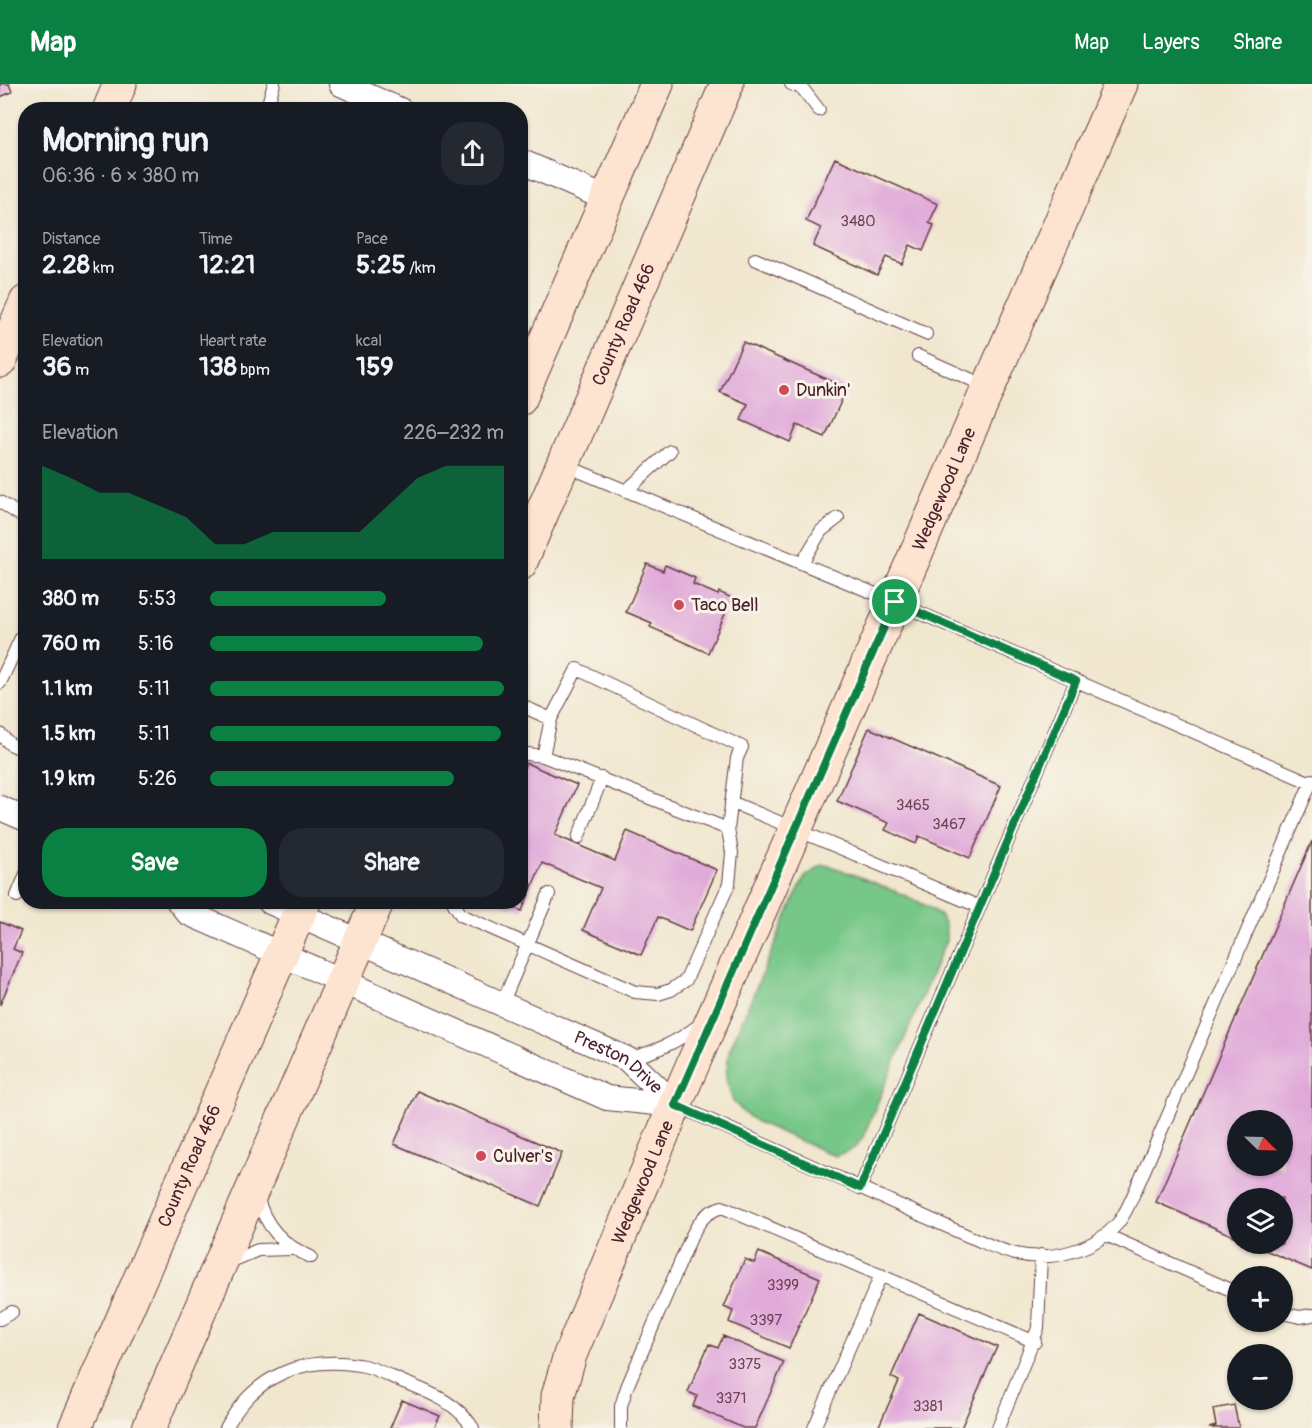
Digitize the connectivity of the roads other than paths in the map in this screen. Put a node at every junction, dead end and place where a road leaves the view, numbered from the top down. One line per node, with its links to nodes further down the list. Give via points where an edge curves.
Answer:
1 (120, 84): 8 (main road)
2 (274, 84): 9 (lane)
3 (341, 84): 10 (street)
4 (657, 84): 13 (main road)
5 (727, 84): 22 (main road, County Road 466)
6 (791, 84): 11 (lane, via 802,88)
7 (1121, 84): 20 (main road, Wedgewood Lane)
8 (112, 102)
9 (268, 102)
10 (382, 102)
11 (819, 110)
12 (528, 164): 13 (street)
13 (608, 199): 19 (main road)
14 (755, 260): 16 (lane)
15 (18, 320): 18 (main road)
16 (926, 334)
17 (918, 356): 20 (lane)
18 (0, 361)
19 (528, 381)
20 (989, 387): 29 (main road, Wedgewood Lane)
21 (670, 451): 23 (lane)
22 (563, 464): 23 (lane); 27 (main road, County Road 466)
23 (626, 491): 28 (lane)
24 (0, 502): 25 (lane)
25 (18, 514)
26 (838, 518): 28 (lane, via 821,531)
27 (528, 545)
28 (802, 563): 29 (lane)
29 (895, 602): 31 (lane); 45 (main road, Wedgewood Lane)
30 (18, 644): 32 (lane)
31 (1076, 681): 40 (lane); 48 (lane)
32 (0, 683)
33 (528, 709): 34 (lane)
34 (551, 719): 38 (lane); 41 (lane, via 577,669 742,747)
35 (0, 734): 36 (lane)
36 (18, 748)
37 (528, 754): 38 (lane)
38 (543, 756): 39 (lane)
39 (602, 778): 44 (lane); 46 (lane)
40 (1311, 781): 64 (lane, via 1141,1178 1120,1221)
41 (731, 802): 44 (lane); 45 (lane)
42 (0, 808): 43 (street)
43 (18, 816)
44 (728, 829): 55 (lane, via 732,853 729,884 686,980 671,990 658,994 635,992)
45 (796, 829): 48 (lane); 58 (main road, Wedgewood Lane)
46 (578, 838)
47 (549, 894): 55 (lane)
48 (980, 907): 63 (lane)
49 (185, 909): 56 (street)
50 (290, 909): 56 (main road, County Road 466)
51 (297, 909): 54 (street, Preston Drive)
52 (374, 909): 54 (main road)
53 (457, 909): 55 (lane, via 461,915)
54 (360, 941): 57 (main road); 59 (street, Preston Drive)
55 (527, 946): 59 (lane)
56 (282, 953): 57 (street, Preston Drive); 76 (main road, County Road 466)
57 (343, 980): 61 (street, Preston Drive, via 607,1098); 62 (main road)
58 (729, 982): 60 (lane, via 699,1025 679,1041); 61 (main road, Wedgewood Lane)
59 (502, 1004): 60 (street, Preston Drive)
60 (627, 1059): 61 (street, Preston Drive)
61 (675, 1105): 63 (lane); 80 (main road, Wedgewood Lane, via 570,1355 558,1396)
62 (254, 1183): 65 (lane, via 262,1214 273,1232); 68 (main road)
63 (860, 1188): 66 (lane, via 1017,1254)
64 (1106, 1235): 66 (lane, via 1078,1250); 70 (lane)
65 (292, 1249): 67 (lane); 68 (lane, via 258,1250)
66 (1041, 1255): 75 (lane)
67 (311, 1257)
68 (218, 1266): 77 (main road)
69 (881, 1275): 75 (lane); 81 (lane, via 737,1212 722,1207 711,1210 692,1235 627,1387 621,1406); 82 (lane)
70 (1227, 1288)
71 (12, 1312): 74 (lane)
72 (1293, 1315): 73 (lane)
73 (1312, 1315)
74 (0, 1319)
75 (1035, 1342): 83 (lane)
76 (75, 1428)
77 (148, 1428)
78 (226, 1428): 79 (lane, via 237,1407 271,1377 307,1363 365,1366 438,1397 462,1412)
79 (473, 1428)
80 (557, 1428)
81 (621, 1428)
82 (814, 1428)
83 (998, 1428)

